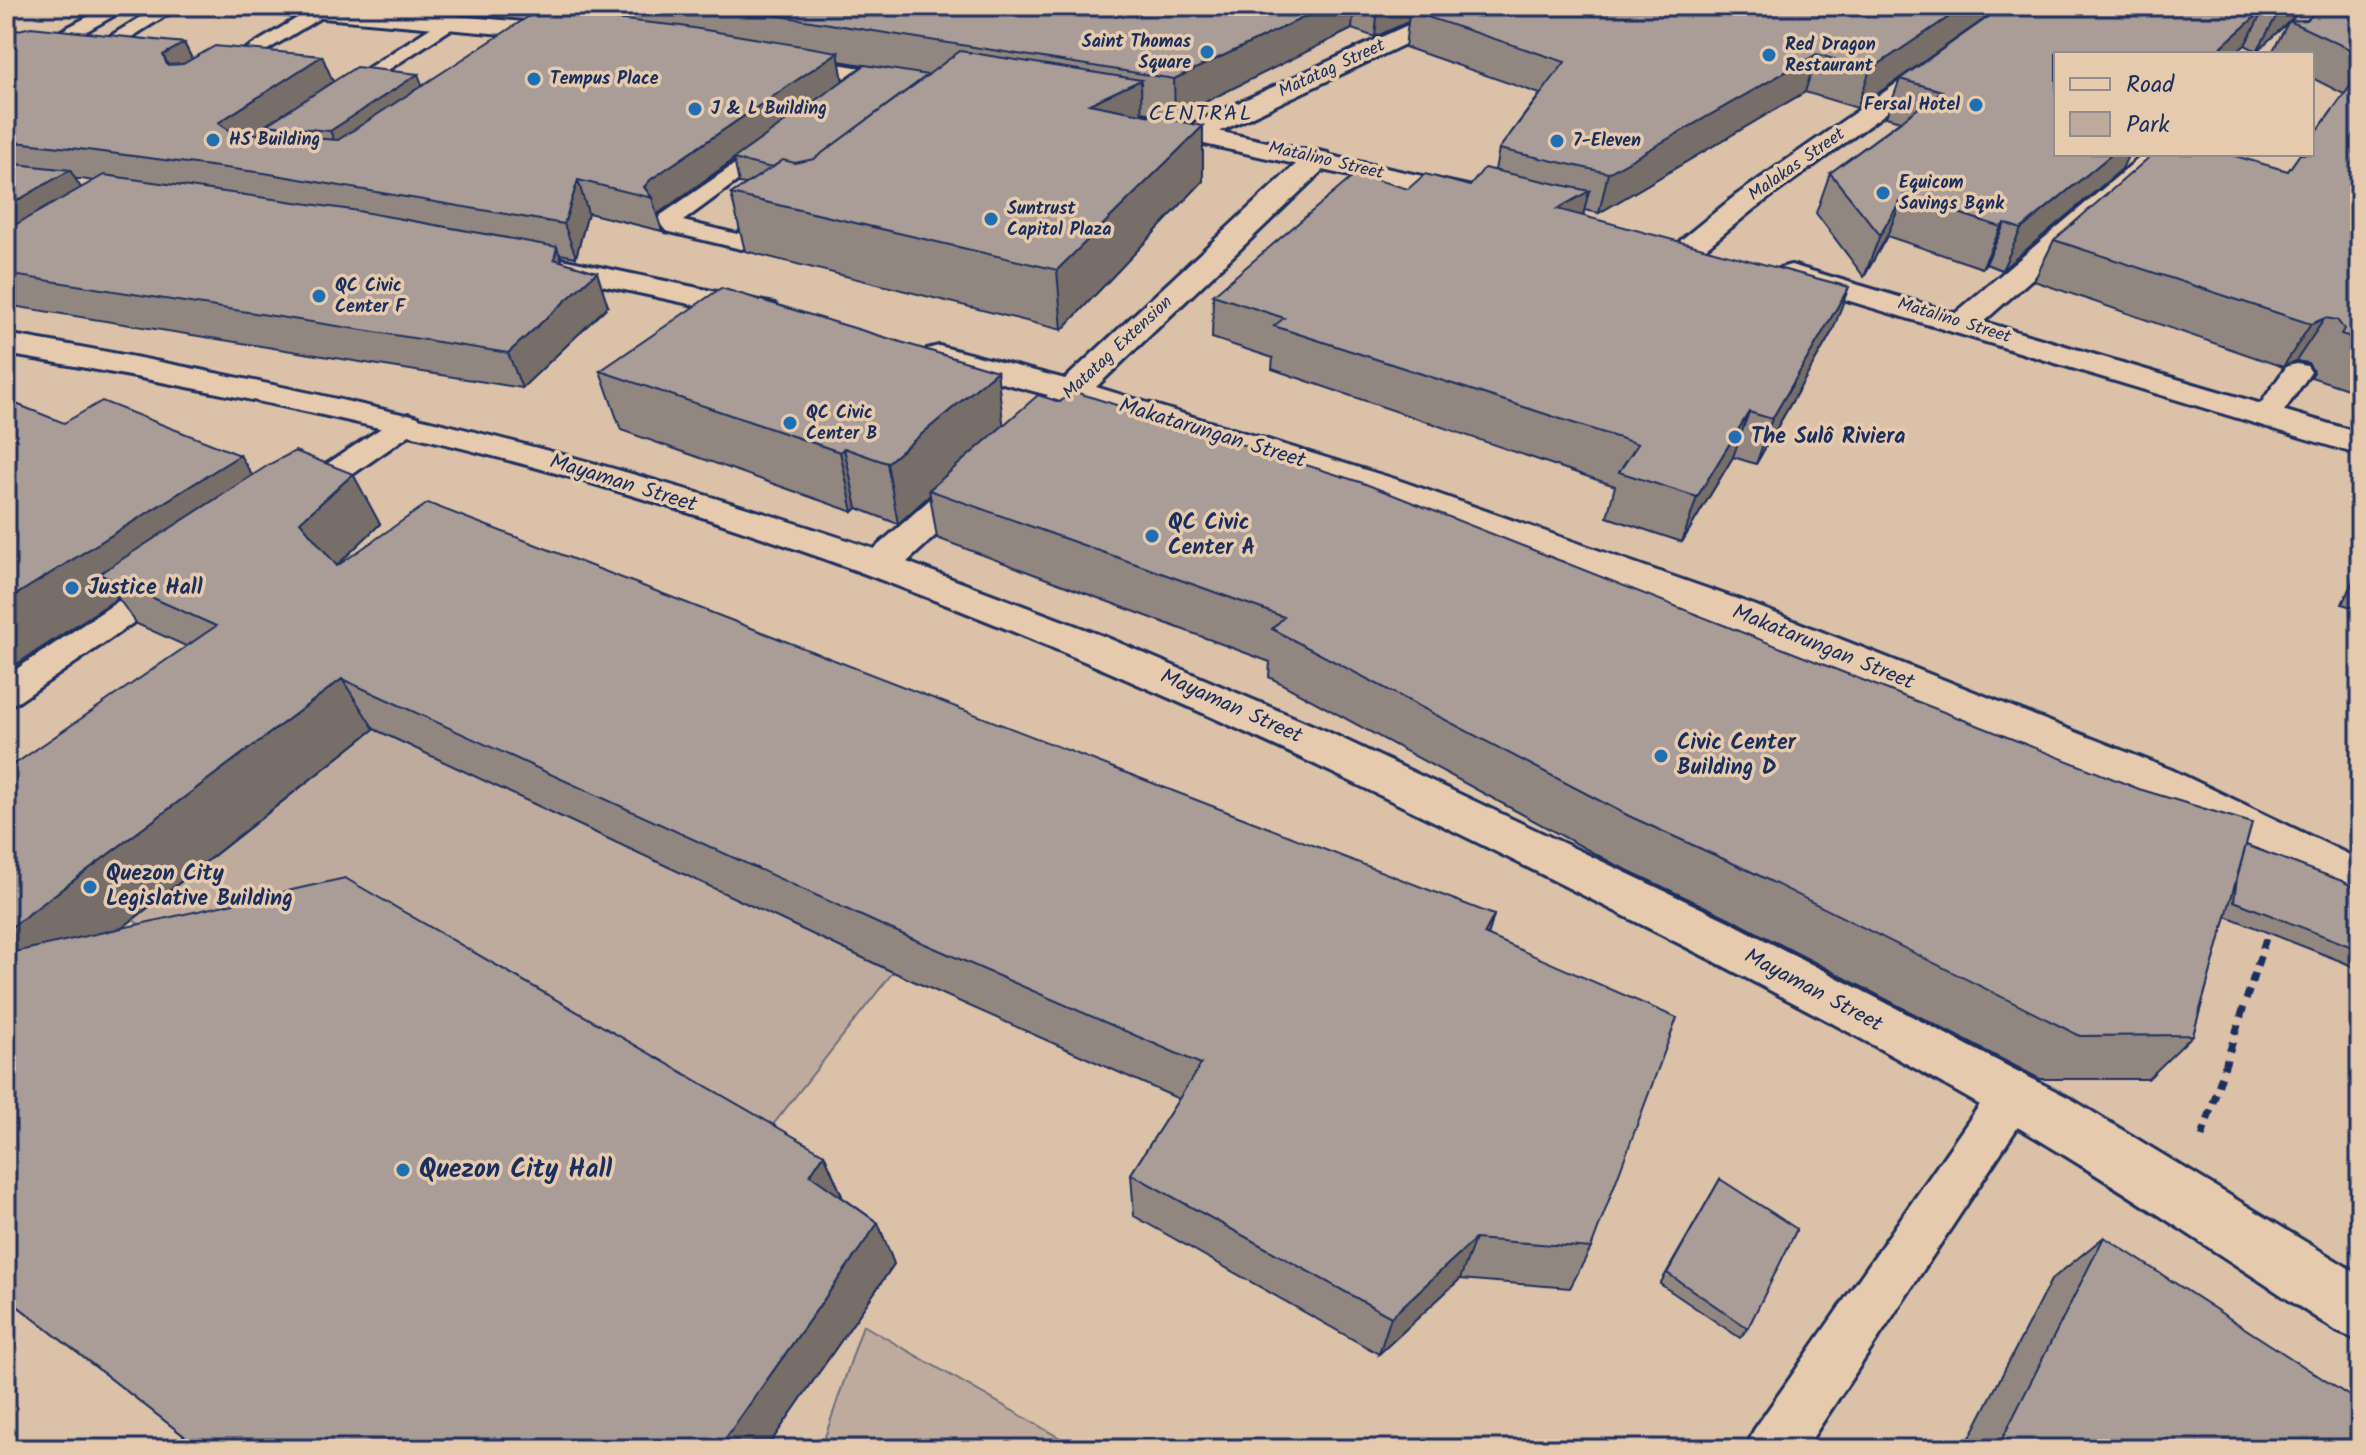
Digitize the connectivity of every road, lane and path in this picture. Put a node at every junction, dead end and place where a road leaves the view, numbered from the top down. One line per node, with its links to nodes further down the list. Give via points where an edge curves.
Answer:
1 (122, 6): 12 (lane, via 34,53)
2 (172, 6): 11 (lane, via 101,48)
3 (267, 6): 6 (street)
4 (1467, 6): 21 (street, Matatag Street)
5 (2023, 6): 27 (street, Malakas Street, via 1745,202)
6 (324, 10): 7 (street); 15 (lane)
7 (440, 15): 8 (street); 18 (lane)
8 (547, 30): 9 (street); 10 (lane)
9 (594, 35)
10 (521, 48)
11 (151, 54)
12 (6, 58)
13 (762, 58): 14 (street)
14 (866, 76): 16 (street); 17 (lane)
15 (203, 81)
16 (938, 88)
17 (841, 94)
18 (312, 111)
19 (1120, 119): 21 (street, Matalino Street)
20 (790, 131): 24 (lane)
21 (1197, 132): 23 (street, Matalino Street)
22 (2158, 156): 32 (street)
23 (1318, 159): 25 (street, Matalino Street); 36 (street, Matatag Extension)
24 (715, 187): 24 (lane, via 669,224 741,242 798,207)
25 (1498, 201)
26 (1662, 240): 27 (street)
27 (1691, 246): 28 (street)
28 (1722, 255)
29 (512, 258): 31 (street)
30 (1768, 268): 32 (street, Matalino Street)
31 (790, 318)
32 (1963, 323): 37 (street, Matalino Street)
33 (6, 344): 38 (street, Mayaman Street, via 151,368)
34 (909, 349): 36 (street, Makatarungan Street)
35 (2297, 372): 37 (lane)
36 (1073, 391): 41 (street, Matatag Extension); 44 (street, Makatarungan Street, via 1382,487 1740,615 2156,782)
37 (2267, 415): 39 (street, Matalino Street)
38 (408, 423): 40 (lane); 41 (street, Mayaman Street, via 636,485)
39 (2360, 444)
40 (278, 510)
41 (880, 565): 46 (street, Mayaman Street, via 1106,652 1358,763 1646,903)
42 (187, 571): 43 (lane)
43 (6, 693)
44 (2360, 882)
45 (2268, 932): 47 (path)
46 (2013, 1095): 47 (street, Mayaman Street); 49 (lane)
47 (2181, 1200): 48 (street, Mayaman Street)
48 (2360, 1310)
49 (1773, 1449)

